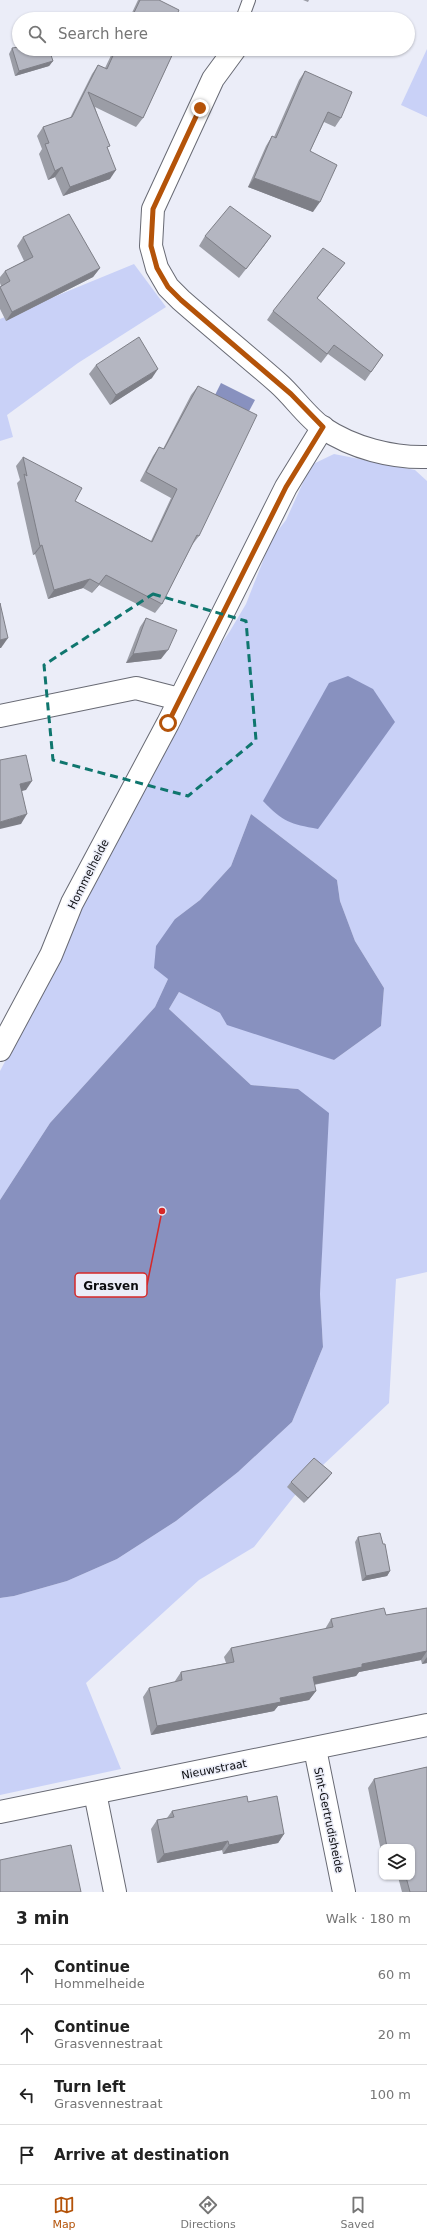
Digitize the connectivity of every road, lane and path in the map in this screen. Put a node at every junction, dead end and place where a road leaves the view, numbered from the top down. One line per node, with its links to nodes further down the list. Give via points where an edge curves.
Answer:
1 (249, 0): 2 (lane)
2 (245, 12)
3 (230, 56): 4 (street, via 213,79 153,209 151,246 157,268 172,291 291,394)
4 (323, 427): 5 (street, via 351,442 376,451 399,457); 6 (street, Hommelheide, via 286,487)
5 (427, 457)
6 (179, 699): 7 (street, via 136,688); 8 (street, Hommelheide, via 72,903 51,955)
7 (0, 716)
8 (0, 1050)
9 (427, 1725): 10 (street, Nieuwstraat)
10 (315, 1749): 11 (street, Nieuwstraat); 14 (street, Sint-Gertrudisheide)
11 (94, 1793): 12 (street, Nieuwstraat); 13 (street)
12 (0, 1812)
13 (115, 1892)
14 (344, 1892)

